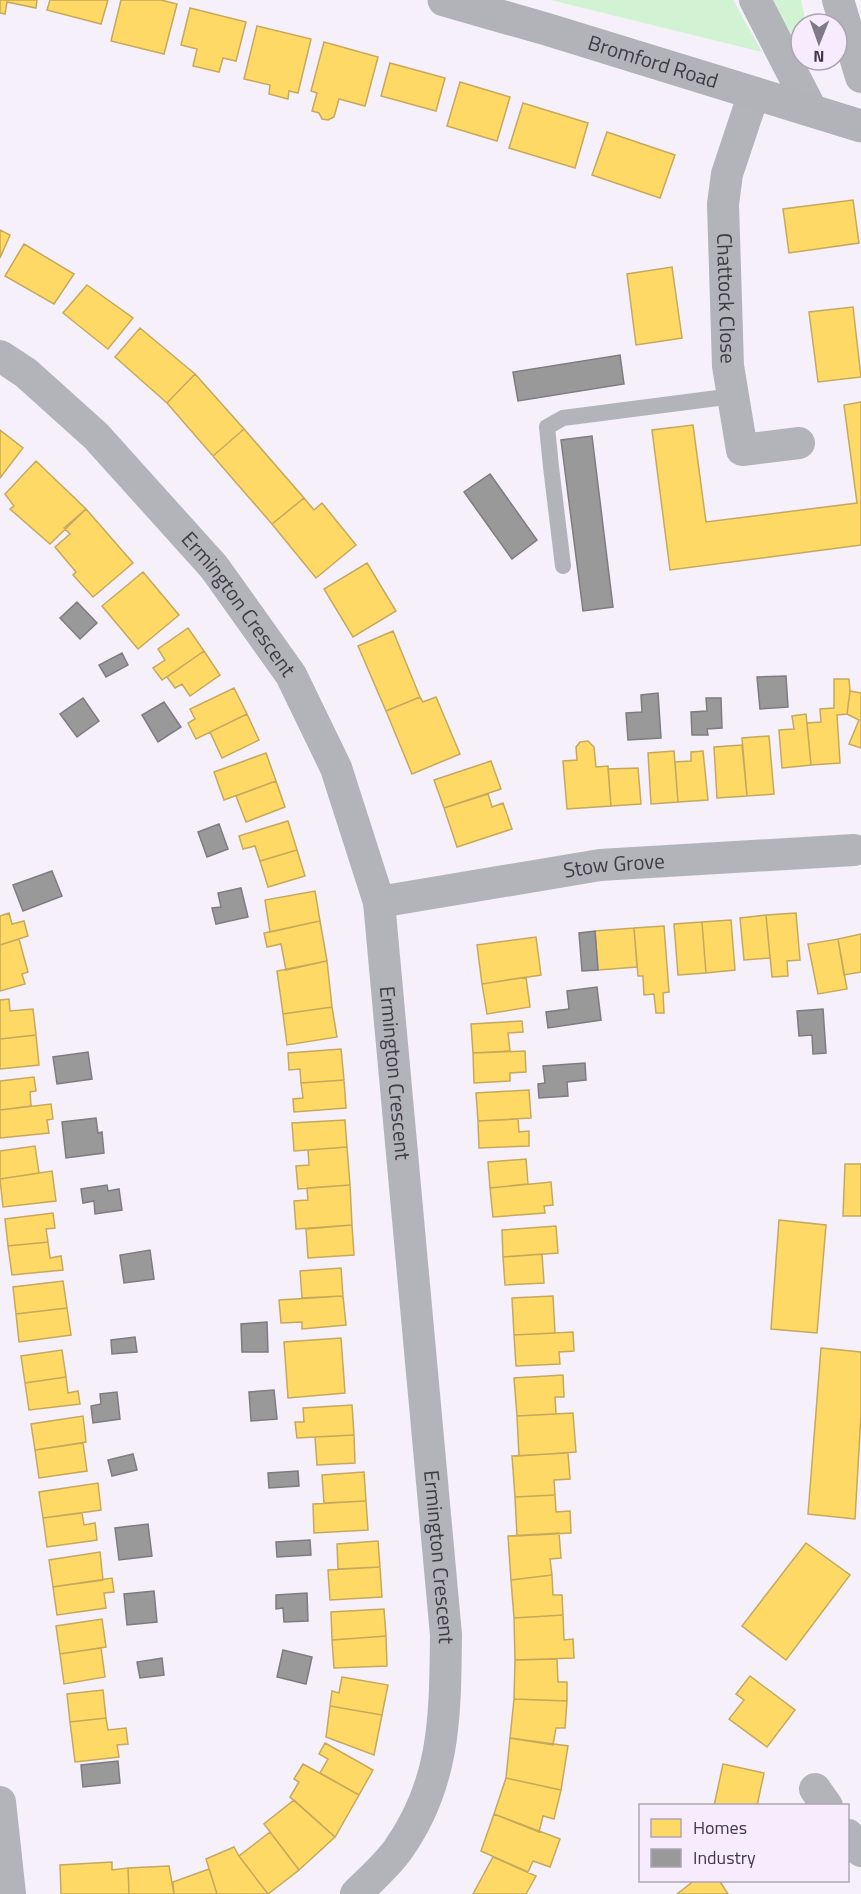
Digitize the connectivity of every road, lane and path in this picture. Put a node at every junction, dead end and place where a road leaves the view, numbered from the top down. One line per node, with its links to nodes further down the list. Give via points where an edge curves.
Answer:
1 (444, 0): 5 (street, Bromford Road)
2 (755, 0): 6 (street)
3 (838, 0): 4 (street)
4 (861, 77)
5 (754, 93): 6 (street, Bromford Road); 9 (street, Chattock Close, via 727,174 723,204 728,366)
6 (812, 111): 7 (street, Bromford Road)
7 (861, 126)
8 (0, 356): 13 (street, Ermington Crescent, via 26,373 87,428 150,494 214,567 291,675 336,768)
9 (733, 396): 10 (street, Chattock Close, via 742,450); 11 (lane, via 563,418 547,427)
10 (799, 443)
11 (563, 566)
12 (854, 850): 13 (street, Stow Grove, via 600,865)
13 (379, 902): 16 (street, Ermington Crescent, via 446,1635 445,1716 436,1772 420,1814 396,1852)
14 (0, 1802): 15 (street)
15 (10, 1894)
16 (356, 1894)

